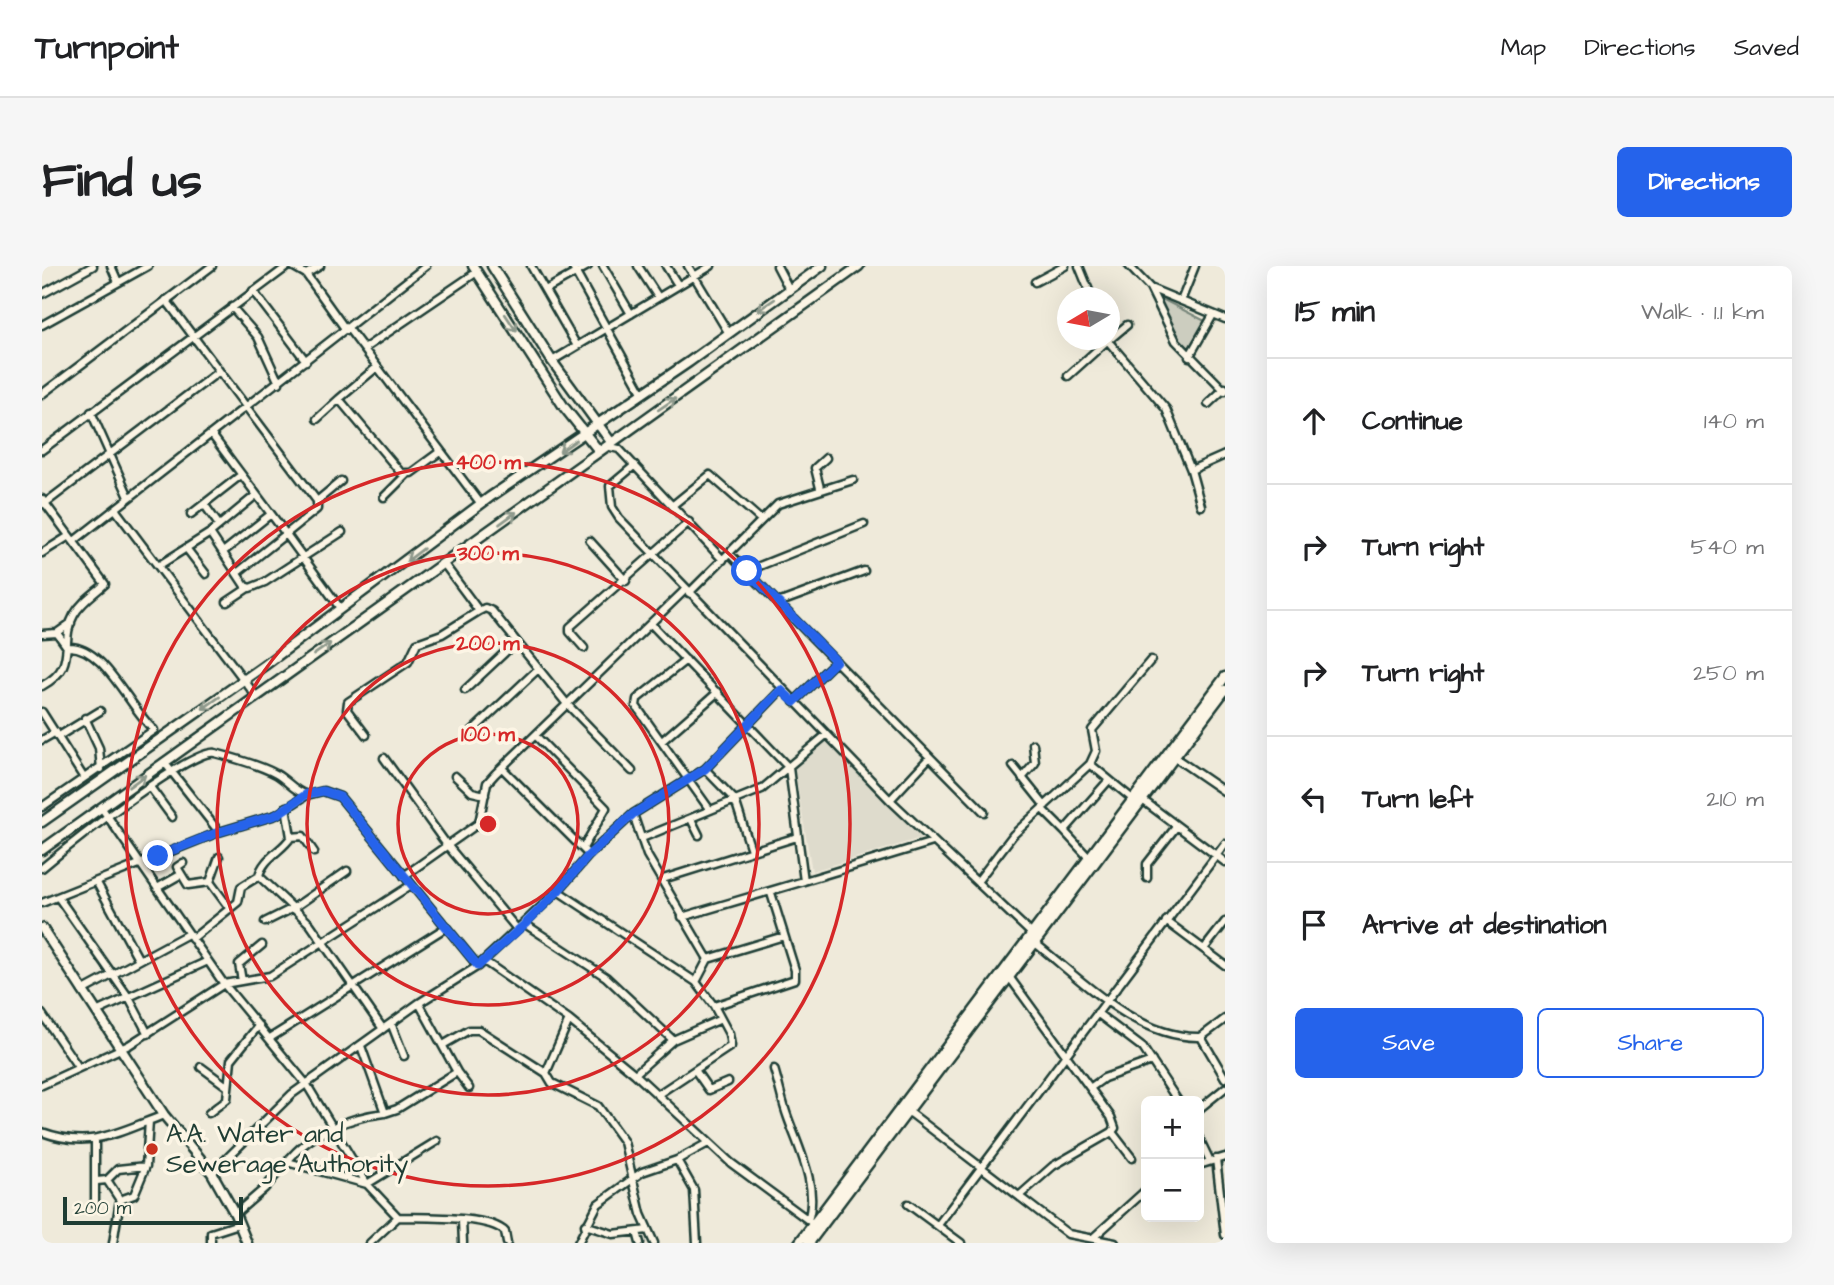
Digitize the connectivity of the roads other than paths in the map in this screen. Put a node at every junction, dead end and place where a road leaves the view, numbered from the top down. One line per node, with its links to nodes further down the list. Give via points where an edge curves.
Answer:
1 (93, 266): 35 (street)
2 (111, 266): 27 (street)
3 (148, 266): 27 (street)
4 (212, 266): 37 (street)
5 (290, 266): 25 (street); 34 (street)
6 (320, 266): 25 (street)
7 (426, 266): 45 (street)
8 (492, 266): 56 (main road)
9 (531, 266): 33 (street)
10 (588, 266): 24 (street)
11 (603, 266): 40 (street)
12 (638, 266): 36 (street)
13 (666, 266): 29 (street)
14 (688, 266): 26 (street)
15 (711, 266): 26 (street)
16 (777, 266): 32 (street)
17 (822, 266): 32 (main road)
18 (859, 266): 72 (main road, one-way to 18)
19 (1065, 266): 28 (street)
20 (1079, 266): 30 (street)
21 (1195, 266): 38 (street)
22 (1132, 268): 31 (street)
23 (475, 269): 51 (street); 70 (main road, one-way to 70, via 564,407)
24 (574, 269): 33 (street); 46 (street)
25 (306, 274): 45 (street)
26 (694, 276): 29 (street); 48 (street)
27 (118, 282): 43 (street)
28 (1035, 282)
29 (678, 285): 36 (street)
30 (1087, 287)
31 (1150, 288): 38 (street); 54 (street, via 1167,326)
32 (789, 289): 48 (main road, one-way to 48)
33 (545, 290): 50 (street)
34 (253, 291): 39 (street); 55 (street)
35 (42, 294)
36 (658, 297): 40 (street)
37 (166, 300): 49 (street); 62 (street)
38 (1181, 301): 41 (street)
39 (232, 306): 49 (street); 60 (street, via 258,337)
40 (631, 314): 46 (street)
41 (1213, 315): 42 (street); 54 (street)
42 (1225, 319)
43 (42, 325)
44 (1127, 325): 47 (street)
45 (347, 329): 51 (street); 55 (street)
46 (606, 329): 50 (street); 63 (street)
47 (1120, 331)
48 (728, 332): 63 (main road)
49 (193, 336): 58 (street); 67 (street)
50 (577, 346): 56 (street)
51 (365, 348): 57 (street)
52 (1097, 350): 59 (street)
53 (1116, 350): 79 (street, via 1166,409)
54 (1189, 357): 61 (street)
55 (306, 361): 60 (street)
56 (552, 361): 69 (main road)
57 (377, 366): 64 (street); 74 (street)
58 (218, 372): 66 (street); 75 (street)
59 (1068, 376)
60 (279, 383): 66 (street)
61 (1224, 389): 65 (street)
62 (42, 394)
63 (643, 394): 69 (main road)
64 (339, 399): 68 (street); 81 (street)
65 (1209, 404)
66 (246, 409): 71 (street); 88 (street)
67 (91, 412): 73 (street); 75 (street)
68 (317, 419)
69 (597, 426): 70 (main road); 72 (main road)
70 (586, 433): 72 (main road); 90 (main road, one-way to 90)
71 (212, 435): 80 (street); 86 (street)
72 (605, 446): 78 (street, via 619,449); 113 (main road, one-way to 72)
73 (42, 450)
74 (441, 451): 81 (street); 90 (street)
75 (111, 454): 86 (street); 89 (street)
76 (1225, 455): 79 (street)
77 (826, 458): 84 (street, via 816,468)
78 (635, 465): 92 (street); 110 (street, via 610,486 612,507)
79 (1191, 470): 93 (street)
80 (241, 475): 85 (street); 91 (street)
81 (406, 475): 87 (street)
82 (853, 480): 84 (street)
83 (341, 481): 88 (street)
84 (820, 488): 97 (street, via 778,504)
85 (256, 495): 96 (street); 100 (street)
86 (129, 497): 94 (street)
87 (384, 497)
88 (317, 501): 103 (street, via 317,509)
89 (43, 503): 104 (street)
90 (481, 504): 124 (main road, one-way to 124)
91 (204, 505): 95 (street); 100 (street)
92 (673, 505): 97 (street, via 710,475); 98 (street)
93 (1201, 506)
94 (115, 509): 104 (street); 114 (street)
95 (191, 514)
96 (271, 514): 103 (street); 107 (street)
97 (761, 520): 109 (street)
98 (689, 523): 110 (street); 112 (street)
99 (864, 524): 115 (street)
100 (219, 525): 102 (street)
101 (342, 532): 111 (street)
102 (210, 533): 106 (street); 107 (street)
103 (286, 534): 111 (street); 117 (street)
104 (71, 539): 108 (street); 126 (street, via 105,584 74,613)
105 (590, 541): 119 (street)
106 (186, 548): 114 (street); 118 (street)
107 (223, 552): 117 (street)
108 (42, 553)
109 (729, 553): 112 (street); 115 (street)
110 (653, 556): 119 (street); 121 (street)
111 (303, 557): 120 (street); 124 (street)
112 (723, 559): 121 (street)
113 (444, 564): 125 (street); 144 (main road, one-way to 113)
114 (158, 566): 138 (street)
115 (747, 571): 123 (street)
116 (864, 571): 123 (street)
117 (237, 573): 120 (street)
118 (206, 574)
119 (626, 581): 132 (street, via 570,627)
120 (248, 588): 122 (street)
121 (687, 591): 127 (street); 141 (street)
122 (227, 602)
123 (778, 603): 135 (street)
124 (340, 608): 138 (main road)
125 (479, 611): 130 (street, via 492,611); 153 (street, via 417,643 408,662 348,702 347,710)
126 (71, 623): 128 (street); 131 (street)
127 (652, 625): 133 (street); 146 (street)
128 (57, 633): 129 (street); 131 (street)
129 (42, 634)
130 (516, 642): 136 (street); 140 (street)
131 (67, 647): 139 (street, via 65,665); 167 (street, via 80,647 92,654 155,730)
132 (584, 648)
133 (686, 660): 143 (street); 157 (street, via 636,702)
134 (1151, 660): 163 (street, via 1092,730 1096,751)
135 (836, 661): 145 (street); 161 (street)
136 (537, 670): 146 (street); 151 (street)
137 (1225, 677): 182 (main road)
138 (243, 680): 144 (street); 195 (main road, one-way to 195)
139 (42, 686)
140 (465, 690)
141 (781, 690): 145 (street); 150 (street)
142 (1225, 690): 159 (main road)
143 (718, 692): 150 (street); 157 (street)
144 (256, 696): 162 (main road)
145 (794, 702): 154 (street)
146 (567, 704): 155 (street); 170 (street)
147 (100, 711): 149 (street)
148 (42, 712): 152 (street)
149 (85, 718): 152 (street); 167 (street, via 99,748)
150 (747, 723): 166 (street); 168 (street)
151 (470, 733)
152 (57, 734): 156 (street); 172 (street)
153 (366, 735)
154 (826, 735): 166 (street); 181 (street)
155 (536, 736): 165 (street); 206 (street, via 606,808)
156 (42, 740)
157 (662, 741): 174 (street)
158 (1033, 744): 173 (street, via 1035,763)
159 (1174, 757): 177 (street); 182 (main road)
160 (384, 758): 205 (street)
161 (929, 758): 181 (street); 188 (street)
162 (163, 762): 169 (street); 184 (main road, one-way to 162)
163 (1090, 764): 175 (street); 186 (street)
164 (1013, 766): 173 (street)
165 (502, 768): 179 (street, via 487,783); 206 (street)
166 (789, 768): 180 (street, via 762,789); 201 (street)
167 (101, 769): 172 (street)
168 (705, 769): 174 (street); 180 (street)
169 (172, 771): 176 (street); 178 (street, via 215,753 271,772); 198 (street)
170 (632, 771)
171 (455, 776): 179 (street, via 472,792)
172 (84, 778): 183 (street)
173 (1022, 778): 186 (street)
174 (688, 779): 187 (street); 189 (street)
175 (1109, 780): 182 (street); 197 (street)
176 (150, 787): 191 (street); 192 (street)
177 (1225, 792)
178 (307, 794): 185 (street); 221 (street, via 323,791 340,797)
179 (485, 794): 205 (street, via 479,823)
180 (735, 800): 187 (street); 208 (street)
181 (890, 800): 203 (street)
182 (1137, 800): 196 (street); 213 (main road); 246 (main road)
183 (42, 807)
184 (102, 807): 191 (street); 207 (main road)
185 (286, 807): 190 (street); 194 (street)
186 (1044, 807): 197 (street); 226 (street, via 1013,835)
187 (710, 810): 193 (street)
188 (984, 812)
189 (633, 814): 202 (street); 210 (street)
190 (276, 815): 194 (street); 198 (street)
191 (109, 817): 216 (street); 217 (street)
192 (172, 817)
193 (691, 819): 199 (street); 202 (street)
194 (288, 820): 200 (street)
195 (42, 822)
196 (1176, 827): 211 (street); 222 (street, via 1147,864)
197 (1064, 831): 213 (street)
198 (219, 832): 216 (street)
199 (699, 835)
200 (291, 837): 209 (street, via 303,836); 220 (street, via 262,866)
201 (797, 837): 208 (street); 224 (street)
202 (642, 838): 223 (street)
203 (933, 842): 224 (street); 226 (street)
204 (1225, 844): 211 (street)
205 (447, 845): 221 (street); 243 (street)
206 (583, 848): 210 (street)
207 (42, 850)
208 (751, 850): 223 (street)
209 (314, 852)
210 (589, 855): 230 (street)
211 (1216, 856): 214 (street); 237 (street)
212 (219, 857): 225 (street)
213 (1089, 858): 246 (main road)
214 (1225, 862)
215 (183, 863): 219 (street, via 177,867)
216 (141, 864): 227 (street); 229 (street)
217 (42, 868)
218 (347, 872): 234 (street)
219 (180, 874): 225 (street, via 188,885); 229 (street)
220 (259, 876): 234 (street); 235 (street, via 241,887 238,902)
221 (404, 876): 228 (street)
222 (1147, 878)
223 (663, 879): 236 (street)
224 (804, 881): 231 (street)
225 (210, 882): 235 (street)
226 (978, 882): 246 (street)
227 (97, 883): 232 (street); 251 (street)
228 (411, 885): 242 (street); 247 (street)
229 (157, 888): 245 (street)
230 (558, 891): 240 (street); 258 (street)
231 (771, 893): 236 (street); 244 (street)
232 (58, 897): 233 (street); 255 (street)
233 (42, 902)
234 (295, 907): 238 (street); 247 (street)
235 (230, 909): 245 (street)
236 (682, 917): 250 (street)
237 (1166, 921): 249 (street); 263 (street)
238 (265, 922)
239 (1225, 922): 249 (street)
240 (525, 924): 243 (street); 278 (street, via 606,977)
241 (42, 928): 261 (main road)
242 (445, 928): 253 (street); 260 (street)
243 (517, 929): 253 (street)
244 (784, 936): 250 (street); 265 (street, via 795,979)
245 (190, 937): 251 (street); 252 (street)
246 (1033, 939): 256 (main road); 263 (street); 337 (main road)
247 (324, 944): 257 (street, via 270,976); 260 (street)
248 (262, 945): 257 (street, via 239,964)
249 (1204, 949): 254 (street)
250 (708, 959): 258 (street)
251 (139, 960): 255 (street)
252 (208, 961): 259 (street); 262 (street)
253 (481, 963): 264 (street); 271 (street)
254 (1225, 965)
255 (113, 974): 261 (street); 262 (street)
256 (1010, 978): 282 (street); 303 (main road)
257 (242, 981): 259 (street)
258 (696, 982): 265 (street)
259 (224, 984): 273 (street); 275 (street)
260 (355, 988): 274 (street); 277 (street)
261 (82, 990): 266 (main road)
262 (129, 998): 266 (street); 275 (street)
263 (1107, 1000): 267 (street); 276 (street, via 1174,1035)
264 (419, 1003): 272 (street); 279 (street)
265 (714, 1006): 270 (street)
266 (96, 1012): 281 (main road)
267 (1097, 1013): 282 (street); 284 (street, via 1137,1043)
268 (42, 1014): 285 (street)
269 (1225, 1018): 276 (street)
270 (721, 1019): 278 (street); 288 (street, via 731,1045)
271 (569, 1020): 290 (street); 291 (street)
272 (391, 1023): 274 (street); 283 (street)
273 (259, 1025): 277 (street); 296 (street, via 230,1060)
274 (383, 1029): 280 (street)
275 (148, 1034): 281 (street)
276 (1201, 1037): 292 (street)
277 (270, 1038): 295 (street)
278 (673, 1040): 291 (street)
279 (443, 1045): 289 (street); 290 (street, via 474,1028)
280 (361, 1046): 295 (street); 305 (street)
281 (120, 1047): 285 (street); 306 (main road)
282 (1067, 1055): 298 (street); 322 (street)
283 (404, 1056)
284 (1152, 1062): 298 (street, via 1104,1078); 301 (street)
285 (78, 1067): 294 (street)
286 (201, 1067): 296 (street)
287 (774, 1069): 337 (street, via 800,1143)
288 (695, 1070): 293 (street, via 709,1090); 300 (street)
289 (457, 1072): 297 (street); 305 (street)
290 (546, 1073): 325 (street, via 552,1083 603,1112 624,1142)
291 (635, 1074): 300 (street)
292 (1225, 1078)
293 (728, 1082)
294 (42, 1085)
295 (307, 1085): 308 (street); 323 (street, via 283,1102)
296 (228, 1087): 304 (street, via 224,1104)
297 (469, 1088)
298 (1090, 1088): 310 (street, via 1111,1117)
299 (1225, 1088): 302 (street)
300 (657, 1095): 313 (street)
301 (1175, 1096)
302 (1204, 1105)
303 (908, 1111): 322 (street); 337 (main road)
304 (209, 1113)
305 (385, 1113): 308 (street)
306 (164, 1115): 307 (street); 323 (main road)
307 (149, 1121): 311 (street); 321 (street)
308 (333, 1128): 319 (street, via 299,1148); 327 (street)
309 (42, 1132): 311 (street, via 67,1140)
310 (1112, 1132): 316 (street); 329 (street, via 1053,1166)
311 (95, 1139): 326 (street)
312 (437, 1141): 327 (street)
313 (708, 1143): 317 (street); 337 (street)
314 (1204, 1146): 318 (street)
315 (1225, 1157): 318 (street)
316 (1132, 1158)
317 (677, 1160): 325 (street); 354 (street, via 694,1190)
318 (1213, 1160): 320 (street); 343 (street)
319 (287, 1162): 327 (street); 333 (street)
320 (1204, 1163)
321 (146, 1166): 324 (street, via 118,1169); 330 (street, via 134,1195)
322 (980, 1168): 329 (street); 339 (street)
323 (212, 1173): 333 (main road)
324 (107, 1180): 326 (street); 330 (street)
325 (631, 1180): 338 (street, via 598,1204); 340 (street)
326 (97, 1181): 331 (street)
327 (367, 1184): 334 (street)
328 (1141, 1195): 344 (street)
329 (1019, 1196): 342 (street)
330 (120, 1200): 345 (street)
331 (95, 1203)
332 (908, 1204): 339 (street)
333 (235, 1214): 336 (main road)
334 (398, 1217): 335 (street); 348 (street)
335 (462, 1220): 349 (street); 350 (street, via 501,1228)
336 (239, 1224): 346 (street, via 211,1233); 347 (main road)
337 (814, 1224): 355 (main road); 356 (main road)
338 (585, 1225): 341 (street, via 613,1234); 351 (street)
339 (938, 1225): 357 (street)
340 (648, 1230): 341 (street); 353 (street)
341 (637, 1232): 352 (street)
342 (1068, 1234): 344 (street); 358 (street)
343 (1225, 1235)
344 (1094, 1237): 359 (street)
345 (113, 1243)
346 (211, 1243)
347 (247, 1243)
348 (370, 1243)
349 (463, 1243)
350 (507, 1243)
351 (578, 1243)
352 (640, 1243)
353 (654, 1243)
354 (696, 1243)
355 (799, 1243)
356 (809, 1243)
357 (961, 1243)
358 (1074, 1243)
359 (1115, 1243)

